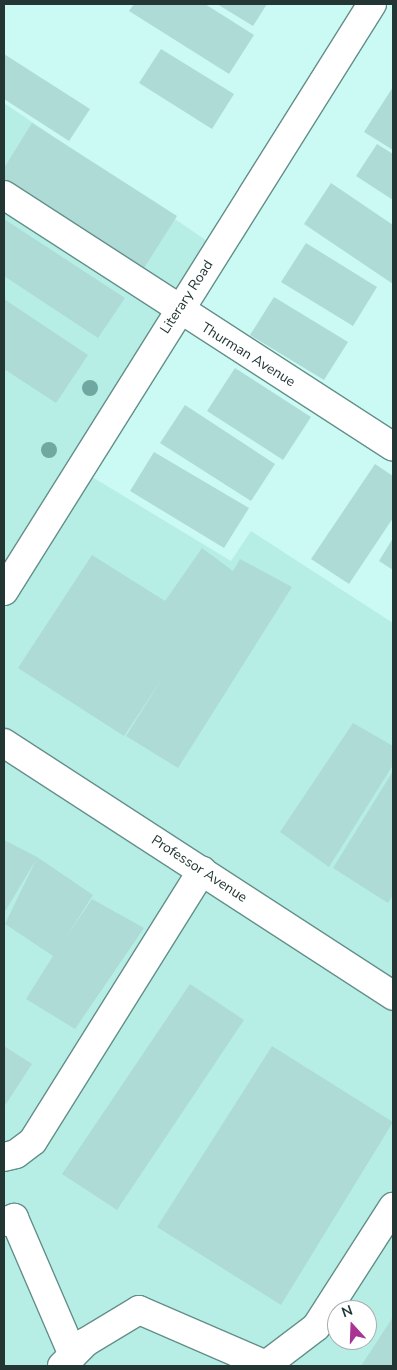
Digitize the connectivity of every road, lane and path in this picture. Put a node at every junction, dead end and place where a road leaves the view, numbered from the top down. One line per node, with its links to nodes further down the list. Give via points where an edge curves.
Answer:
1 (372, 4): 3 (street, Literary Road)
2 (4, 195): 3 (street, Thurman Avenue)
3 (178, 311): 4 (street, Thurman Avenue); 5 (street, Literary Road)
4 (393, 447)
5 (4, 591)
6 (4, 743): 7 (street, Professor Avenue)
7 (202, 871): 8 (street, Professor Avenue); 9 (street, via 33,1141)
8 (393, 996)
9 (4, 1157)
10 (393, 1207): 12 (street, via 316,1327 266,1365 140,1310 86,1342)
11 (4, 1222): 12 (street, via 14,1218)
12 (68, 1360)

